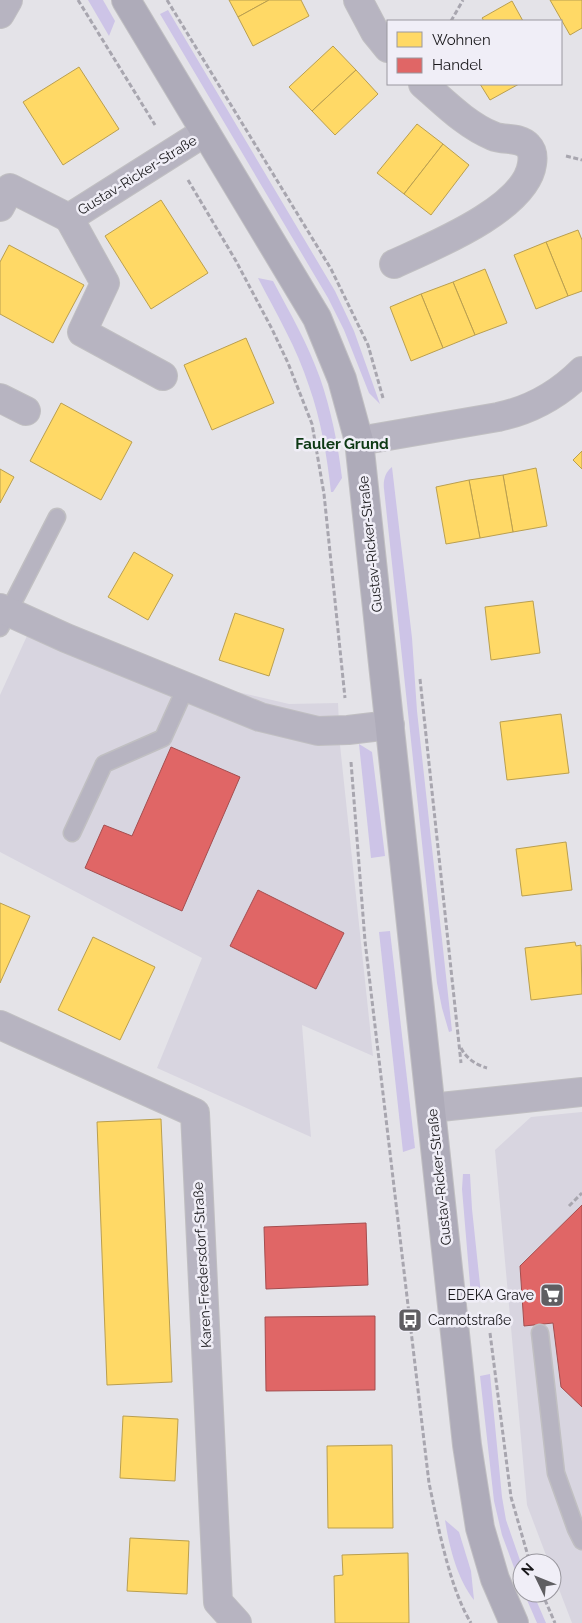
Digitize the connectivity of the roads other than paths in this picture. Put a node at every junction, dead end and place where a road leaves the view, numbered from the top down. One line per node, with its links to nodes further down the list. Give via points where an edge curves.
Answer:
1 (8, 0): 4 (street)
2 (126, 0): 7 (street, Gustav-Ricker-Straße)
3 (358, 0): 5 (street)
4 (0, 14)
5 (387, 47)
6 (424, 85): 10 (street, via 481,130 524,143 531,150 532,166 525,182 497,209 463,231)
7 (205, 132): 9 (street, Gustav-Ricker-Straße); 15 (street, Gustav-Ricker-Straße, via 317,318 342,379)
8 (0, 206): 9 (street, Gustav-Ricker-Straße, via 10,188)
9 (69, 218): 12 (street, Gustav-Ricker-Straße, via 105,283 82,332)
10 (394, 264)
11 (582, 371): 15 (street, via 549,398 518,412)
12 (163, 376)
13 (0, 398): 14 (street)
14 (26, 411)
15 (358, 441): 19 (street, Gustav-Ricker-Straße)
16 (57, 517): 17 (lane)
17 (3, 616): 18 (street)
18 (186, 687): 19 (street, via 260,717 318,731); 20 (lane, via 163,738 104,764)
19 (390, 725): 23 (street, Gustav-Ricker-Straße)
20 (72, 833)
21 (0, 1025): 26 (street, Karen-Fredersdorf-Straße, via 195,1113 218,1602)
22 (582, 1092): 23 (street)
23 (431, 1108): 27 (street, Gustav-Ricker-Straße, via 473,1489 495,1579)
24 (540, 1333): 25 (lane, via 556,1473)
25 (582, 1540)
26 (236, 1623)
27 (514, 1623)

